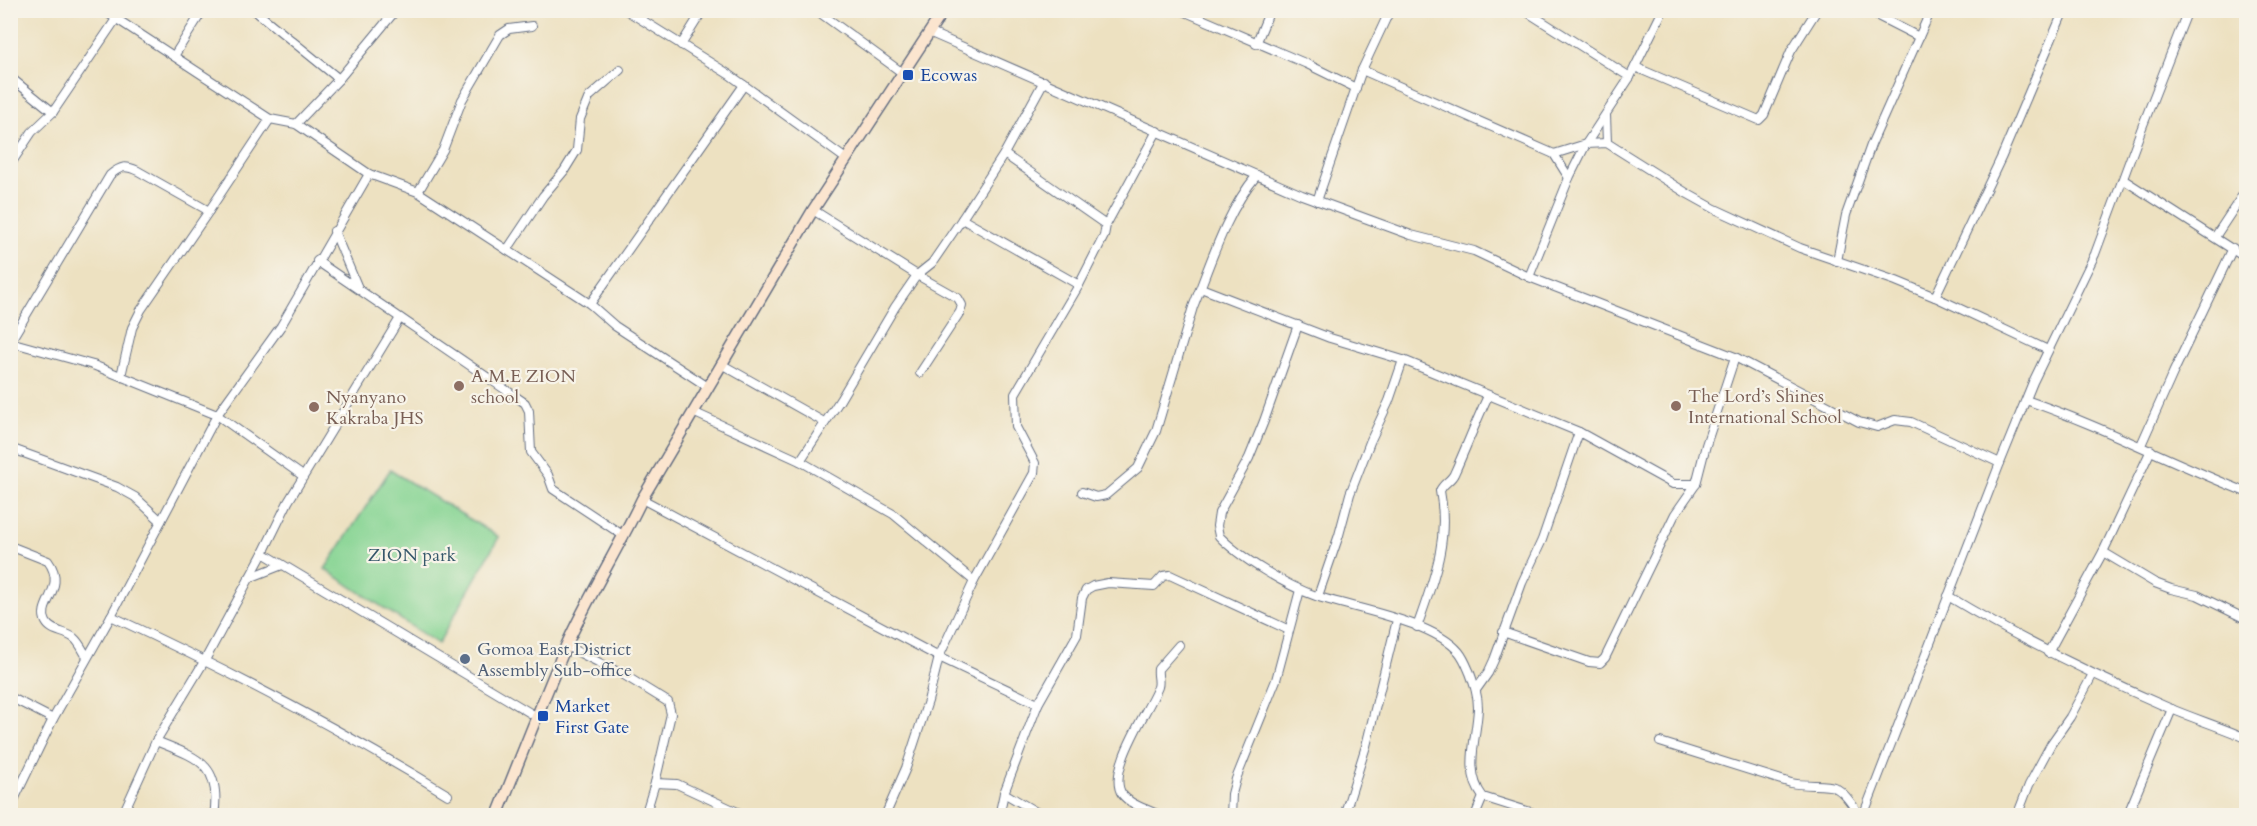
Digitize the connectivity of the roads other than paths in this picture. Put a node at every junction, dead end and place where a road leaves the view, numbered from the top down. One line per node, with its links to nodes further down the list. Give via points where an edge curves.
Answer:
1 (103, 10): 20 (street)
2 (203, 10): 26 (street)
3 (254, 10): 33 (street)
4 (396, 10): 33 (street)
5 (626, 10): 25 (street)
6 (704, 10): 25 (street)
7 (816, 10): 30 (street)
8 (944, 10): 22 (street)
9 (1181, 10): 19 (street)
10 (1270, 10): 24 (street)
11 (1390, 10): 29 (street)
12 (1524, 10): 32 (street)
13 (1663, 10): 27 (street)
14 (1817, 10): 27 (street, via 1791,51 1759,120)
15 (1866, 10): 23 (street)
16 (1930, 10): 23 (street)
17 (2064, 10): 71 (street, via 2002,156)
18 (2188, 10): 51 (street)
19 (1199, 14): 24 (street)
20 (116, 19): 26 (street); 37 (street)
21 (532, 26): 53 (street, via 509,29 500,35 462,100 443,150)
22 (931, 33): 30 (street); 34 (street)
23 (1919, 37): 65 (street, via 1870,145 1846,215)
24 (1256, 44): 36 (street)
25 (681, 45): 35 (street)
26 (174, 56): 39 (street)
27 (1635, 67): 32 (street)
28 (620, 70): 62 (street, via 589,97 580,119 577,150)
29 (1362, 70): 36 (street); 45 (street)
30 (904, 74): 46 (street)
31 (10, 77): 37 (street)
32 (1630, 77): 38 (street)
33 (339, 79): 40 (street)
34 (1044, 81): 41 (street); 44 (street)
35 (744, 85): 46 (street); 72 (street)
36 (1356, 88): 54 (street)
37 (53, 112): 47 (street, via 32,132)
38 (1606, 114): 42 (street); 43 (street)
39 (270, 118): 40 (street); 56 (street)
40 (296, 124): 48 (street)
41 (1157, 131): 49 (street); 58 (street)
42 (1607, 143): 43 (street); 65 (street, via 1715,208)
43 (1586, 144): 45 (street); 50 (street)
44 (1004, 154): 57 (street); 58 (street)
45 (1554, 154): 50 (street)
46 (846, 159): 55 (street)
47 (10, 165)
48 (369, 174): 53 (street); 59 (street)
49 (1257, 175): 54 (street); 69 (street, via 1237,203)
50 (1569, 178): 67 (street)
51 (2124, 180): 60 (street); 76 (street, via 2095,254)
52 (2247, 190): 60 (street)
53 (418, 192): 62 (street)
54 (1317, 201): 67 (street, via 1474,251)
55 (813, 210): 66 (street); 79 (street)
56 (209, 211): 75 (street, via 128,166 120,167 110,175); 81 (street, via 141,310 132,328)
57 (962, 219): 66 (street, via 932,263); 68 (street)
58 (1107, 225): 68 (street)
59 (334, 231): 64 (street); 70 (street)
60 (2215, 237): 61 (street)
61 (2233, 248): 63 (street); 89 (street)
62 (507, 250): 72 (street)
63 (2247, 258)
64 (317, 261): 70 (street); 86 (street, via 281,326)
65 (1837, 261): 71 (street)
66 (916, 275): 80 (street, via 958,298 962,305); 87 (street)
67 (1528, 277): 77 (street)
68 (1079, 285): 106 (street, via 1015,394 1016,426 1036,467)
69 (1201, 288): 74 (street); 96 (street, via 1156,431 1138,468 1106,495 1096,497)
70 (358, 289): 73 (street)
71 (1935, 297): 76 (street)
72 (590, 304): 82 (street, via 615,326)
73 (400, 318): 94 (street); 100 (street, via 525,403 531,452 553,489)
74 (1298, 325): 78 (street); 107 (street, via 1264,421 1219,513 1217,526 1225,543)
75 (10, 342): 81 (street)
76 (2048, 350): 84 (street)
77 (1735, 357): 93 (street, via 1859,422 1877,427 1895,420 1911,422); 95 (street)
78 (1403, 360): 83 (street); 108 (street, via 1350,494 1340,535)
79 (721, 364): 82 (street); 87 (street)
80 (920, 373)
81 (121, 376): 86 (street)
82 (708, 387): 85 (street)
83 (1488, 396): 88 (street); 114 (street, via 1453,477 1440,491 1442,544)
84 (2026, 400): 89 (street); 93 (street)
85 (693, 412): 92 (street); 98 (street)
86 (217, 415): 94 (street); 99 (street)
87 (824, 422): 92 (street)
88 (1579, 432): 95 (street, via 1673,484); 116 (street, via 1542,540)
89 (2141, 445): 91 (street)
90 (10, 448): 99 (street, via 125,491)
91 (2151, 450): 97 (street); 102 (street)
92 (800, 461): 106 (street, via 893,514)
93 (2000, 463): 109 (street)
94 (303, 476): 103 (street)
95 (1696, 484): 116 (street, via 1675,514 1600,663)
96 (1082, 492)
97 (2247, 492)
98 (642, 500): 100 (street); 121 (street)
99 (161, 521): 111 (street)
100 (624, 536): 118 (street)
101 (10, 546): 120 (street, via 51,565 56,578 44,619 51,628 74,639)
102 (2103, 552): 112 (street, via 2170,590 2197,595); 119 (street)
103 (263, 553): 104 (street); 105 (street)
104 (282, 565): 105 (street); 128 (street)
105 (249, 578): 122 (street)
106 (974, 581): 121 (street)
107 (1300, 590): 108 (street); 115 (street)
108 (1317, 596): 113 (street)
109 (1948, 596): 119 (street); 151 (street)
110 (2247, 608): 112 (street)
111 (111, 616): 120 (street); 122 (street)
112 (2244, 617)
113 (1397, 620): 114 (street); 148 (street)
114 (1418, 627): 124 (street, via 1448,641 1461,654)
115 (1289, 630): 126 (street, via 1170,575 1163,576 1154,586 1118,582 1093,586 1082,598 1077,635); 147 (street, via 1276,681 1236,779)
116 (1503, 632): 124 (street, via 1488,673)
117 (1179, 645): 146 (street, via 1158,669 1158,687 1121,764 1118,781 1121,793 1133,803)
118 (566, 646): 128 (street); 133 (street, via 668,702 671,714)
119 (2048, 653): 123 (street)
120 (87, 657): 129 (street)
121 (939, 657): 126 (street); 143 (street, via 909,757)
122 (204, 660): 131 (street); 135 (street, via 323,722)
123 (2093, 674): 127 (street); 152 (street, via 2029,785)
124 (1476, 690): 136 (street, via 1472,768)
125 (10, 697): 129 (street)
126 (1038, 704): 134 (street)
127 (2172, 709): 130 (street); 153 (street)
128 (537, 717): 140 (street)
129 (53, 719): 137 (street)
130 (2247, 738)
131 (156, 741): 138 (street); 139 (street, via 194,757 212,774 217,799)
132 (1660, 742): 151 (street, via 1791,783 1832,786)
133 (655, 783): 141 (street); 142 (street, via 677,784)
134 (1004, 793): 144 (street); 145 (street)
135 (448, 795)
136 (1483, 797): 149 (street); 150 (street)
137 (11, 805)
138 (122, 816)
139 (214, 816)
140 (498, 816)
141 (645, 816)
142 (746, 816)
143 (885, 816)
144 (999, 816)
145 (1043, 816)
146 (1162, 816)
147 (1231, 816)
148 (1344, 816)
149 (1475, 816)
150 (1543, 816)
151 (1862, 816)
152 (2017, 816)
153 (2127, 816)

